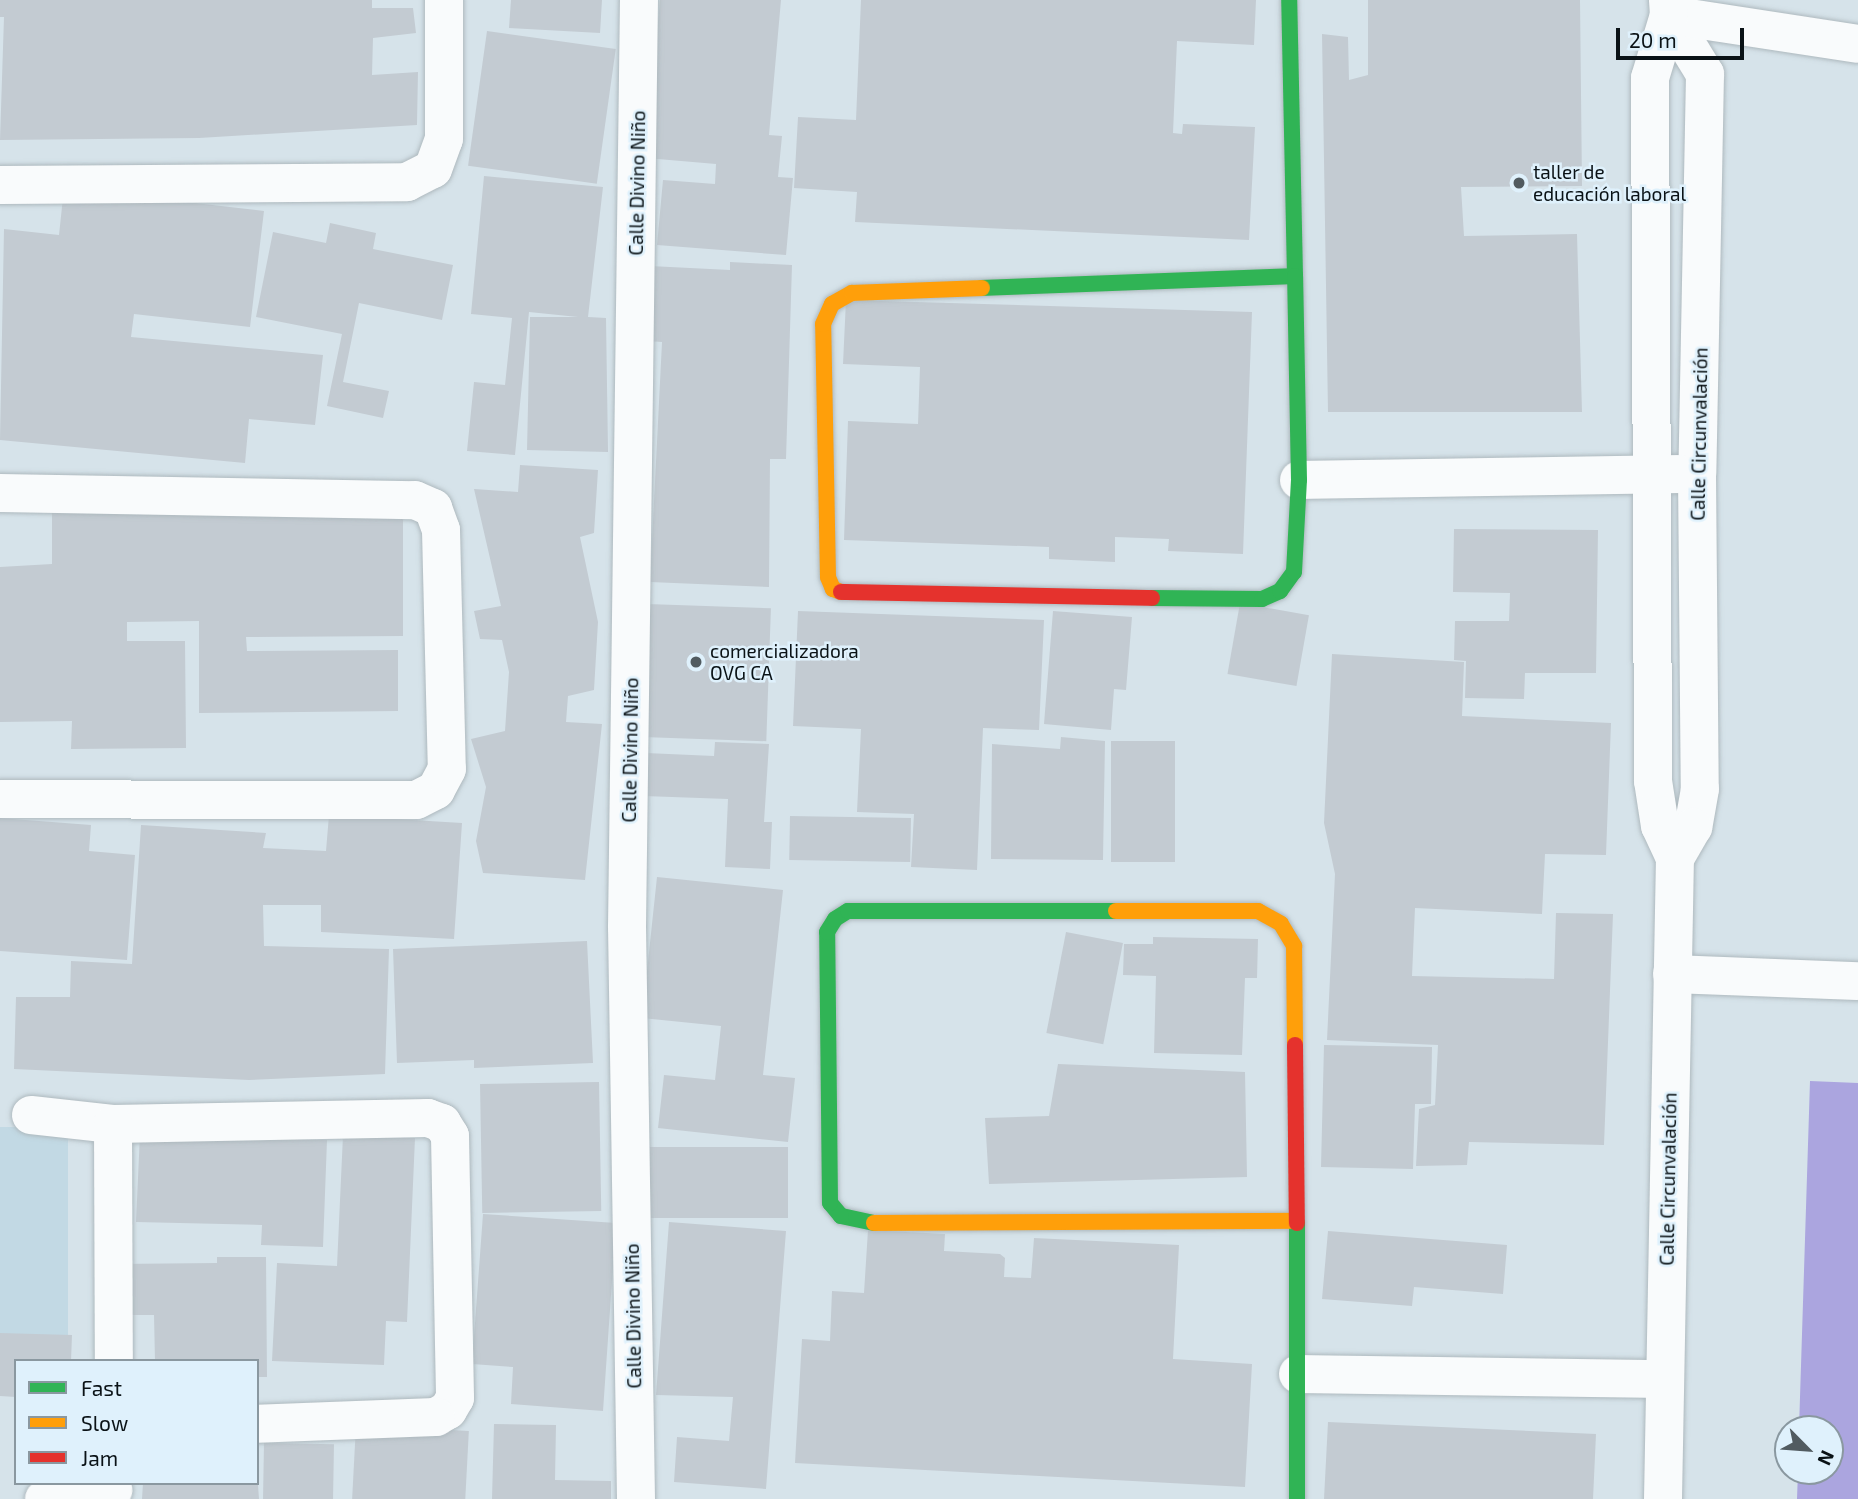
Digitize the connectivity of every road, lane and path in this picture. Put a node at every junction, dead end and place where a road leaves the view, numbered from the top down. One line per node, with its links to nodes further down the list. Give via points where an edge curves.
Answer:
1 (444, 0): 6 (street, via 444,139 433,169 407,182)
2 (639, 0): 25 (street, Calle Divino Niño, via 627,927)
3 (1289, 0): 7 (street)
4 (1669, 7): 5 (street); 8 (street, Calle Circunvalación, via 1705,74); 9 (street, Calle Circunvalación, via 1650,78)
5 (1858, 44)
6 (0, 185)
7 (1295, 276): 10 (street); 10 (street, via 852,293 832,304 823,324 828,577 834,589 846,594 1262,599 1280,591 1294,572)
8 (1698, 473): 9 (street); 13 (street, Calle Circunvalación, via 1700,789 1693,827)
9 (1653, 475): 10 (street); 13 (street, Calle Circunvalación, via 1653,781 1660,826)
10 (1298, 480)
11 (0, 493): 12 (street, via 415,500 433,508 441,530 447,769 436,790 416,800)
12 (0, 799)
13 (1675, 858): 14 (street, Calle Circunvalación)
14 (1672, 974): 15 (street); 21 (street, Calle Circunvalación)
15 (1858, 981)
16 (31, 1115): 17 (street)
17 (113, 1124): 19 (street); 22 (street, via 428,1118 442,1123 450,1136 454,1398 448,1410 436,1417)
18 (1296, 1221): 18 (street, via 1294,946 1281,924 1258,911 848,911 835,919 827,932 830,1203 841,1216 859,1223); 20 (street)
19 (114, 1359)
20 (1298, 1374): 21 (street); 26 (street)
21 (1664, 1378): 27 (street, Calle Circunvalación)
22 (259, 1424)
23 (113, 1491): 24 (street)
24 (44, 1499)
25 (636, 1499)
26 (1297, 1499)
27 (1663, 1499)

